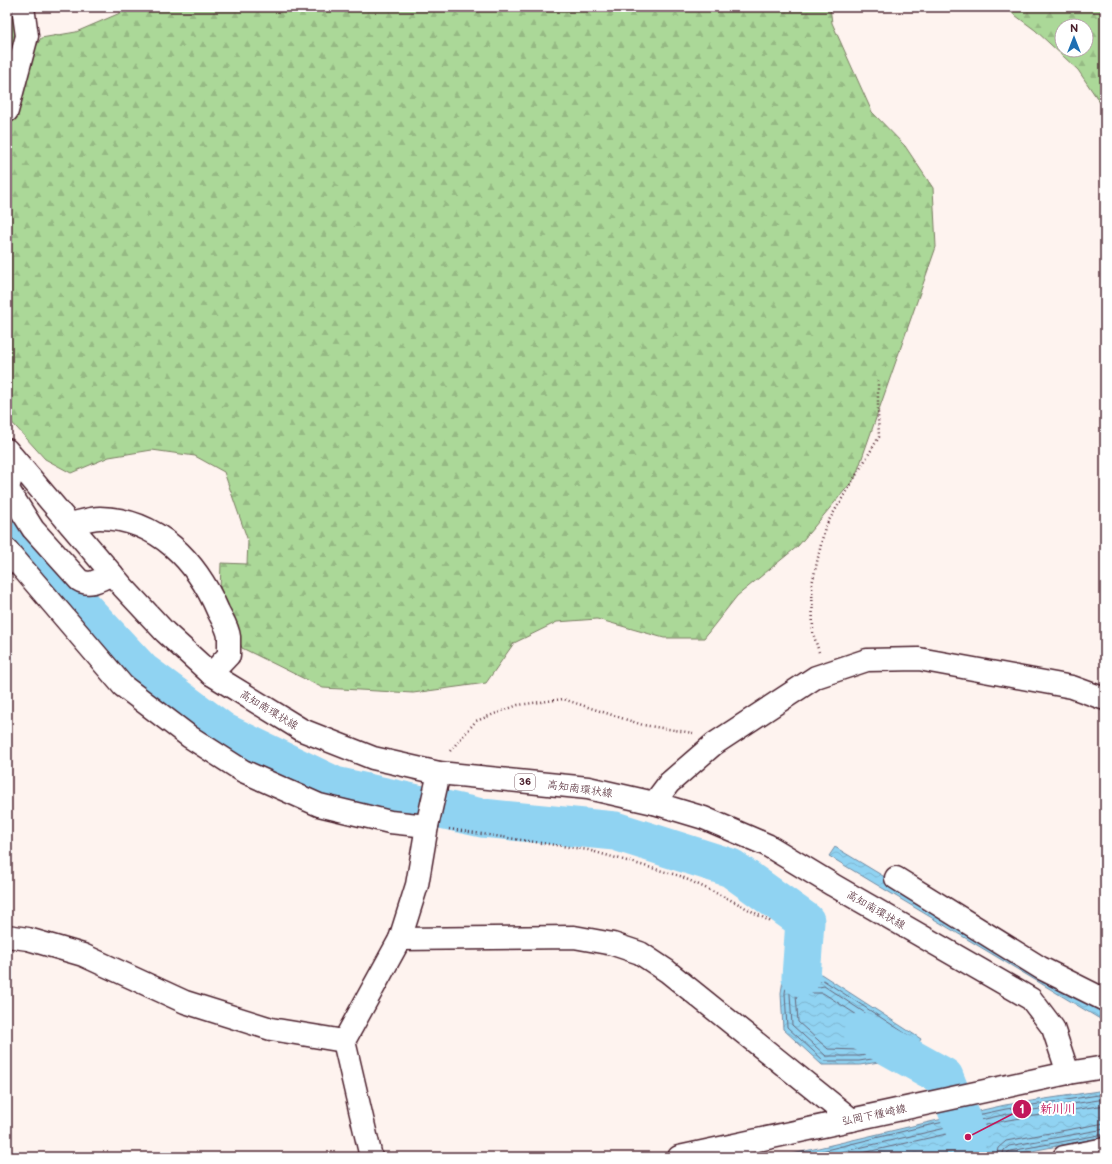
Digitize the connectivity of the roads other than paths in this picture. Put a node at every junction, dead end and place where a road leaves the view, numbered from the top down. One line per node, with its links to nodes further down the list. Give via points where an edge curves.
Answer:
1 (23, 7): 2 (street, via 27,36)
2 (7, 111)
3 (13, 458): 4 (street, 高知南環状線 / 36); 5 (street, via 8,486)
4 (70, 524): 6 (street, 高知南環状線 / 36); 7 (street, via 99,518 140,525 180,552 210,594 229,635 228,655)
5 (21, 545): 6 (street, via 82,582 94,583); 11 (street, via 123,686 190,737 243,771 319,805 390,822)
6 (112, 574): 7 (street, 高知南環状線 / 36, via 165,632)
7 (211, 674): 9 (street, 高知南環状線 / 36, via 302,730)
8 (1105, 699): 10 (street, via 1072,687 919,659 867,660 816,677 714,744 669,783)
9 (437, 782): 10 (street, 高知南環状線 / 36, via 588,788); 11 (street)
10 (654, 803): 18 (street, 高知南環状線 / 36, via 704,818 767,845 1031,999 1053,1028)
11 (427, 826): 14 (street, via 417,885)
12 (896, 878): 15 (street, via 1041,968)
13 (7, 936): 16 (street, via 28,938 83,955 185,1002 271,1029)
14 (400, 939): 16 (street); 19 (street, via 574,938 614,944 640,954 667,971)
15 (1105, 1000)
16 (344, 1041): 21 (street)
17 (1105, 1067): 18 (street)
18 (1068, 1073): 19 (street, 弘岡下種崎線)
19 (852, 1120): 22 (street, 弘岡下種崎線)
20 (1105, 1149): 23 (street)
21 (371, 1157)
22 (679, 1157)
23 (1064, 1157)

